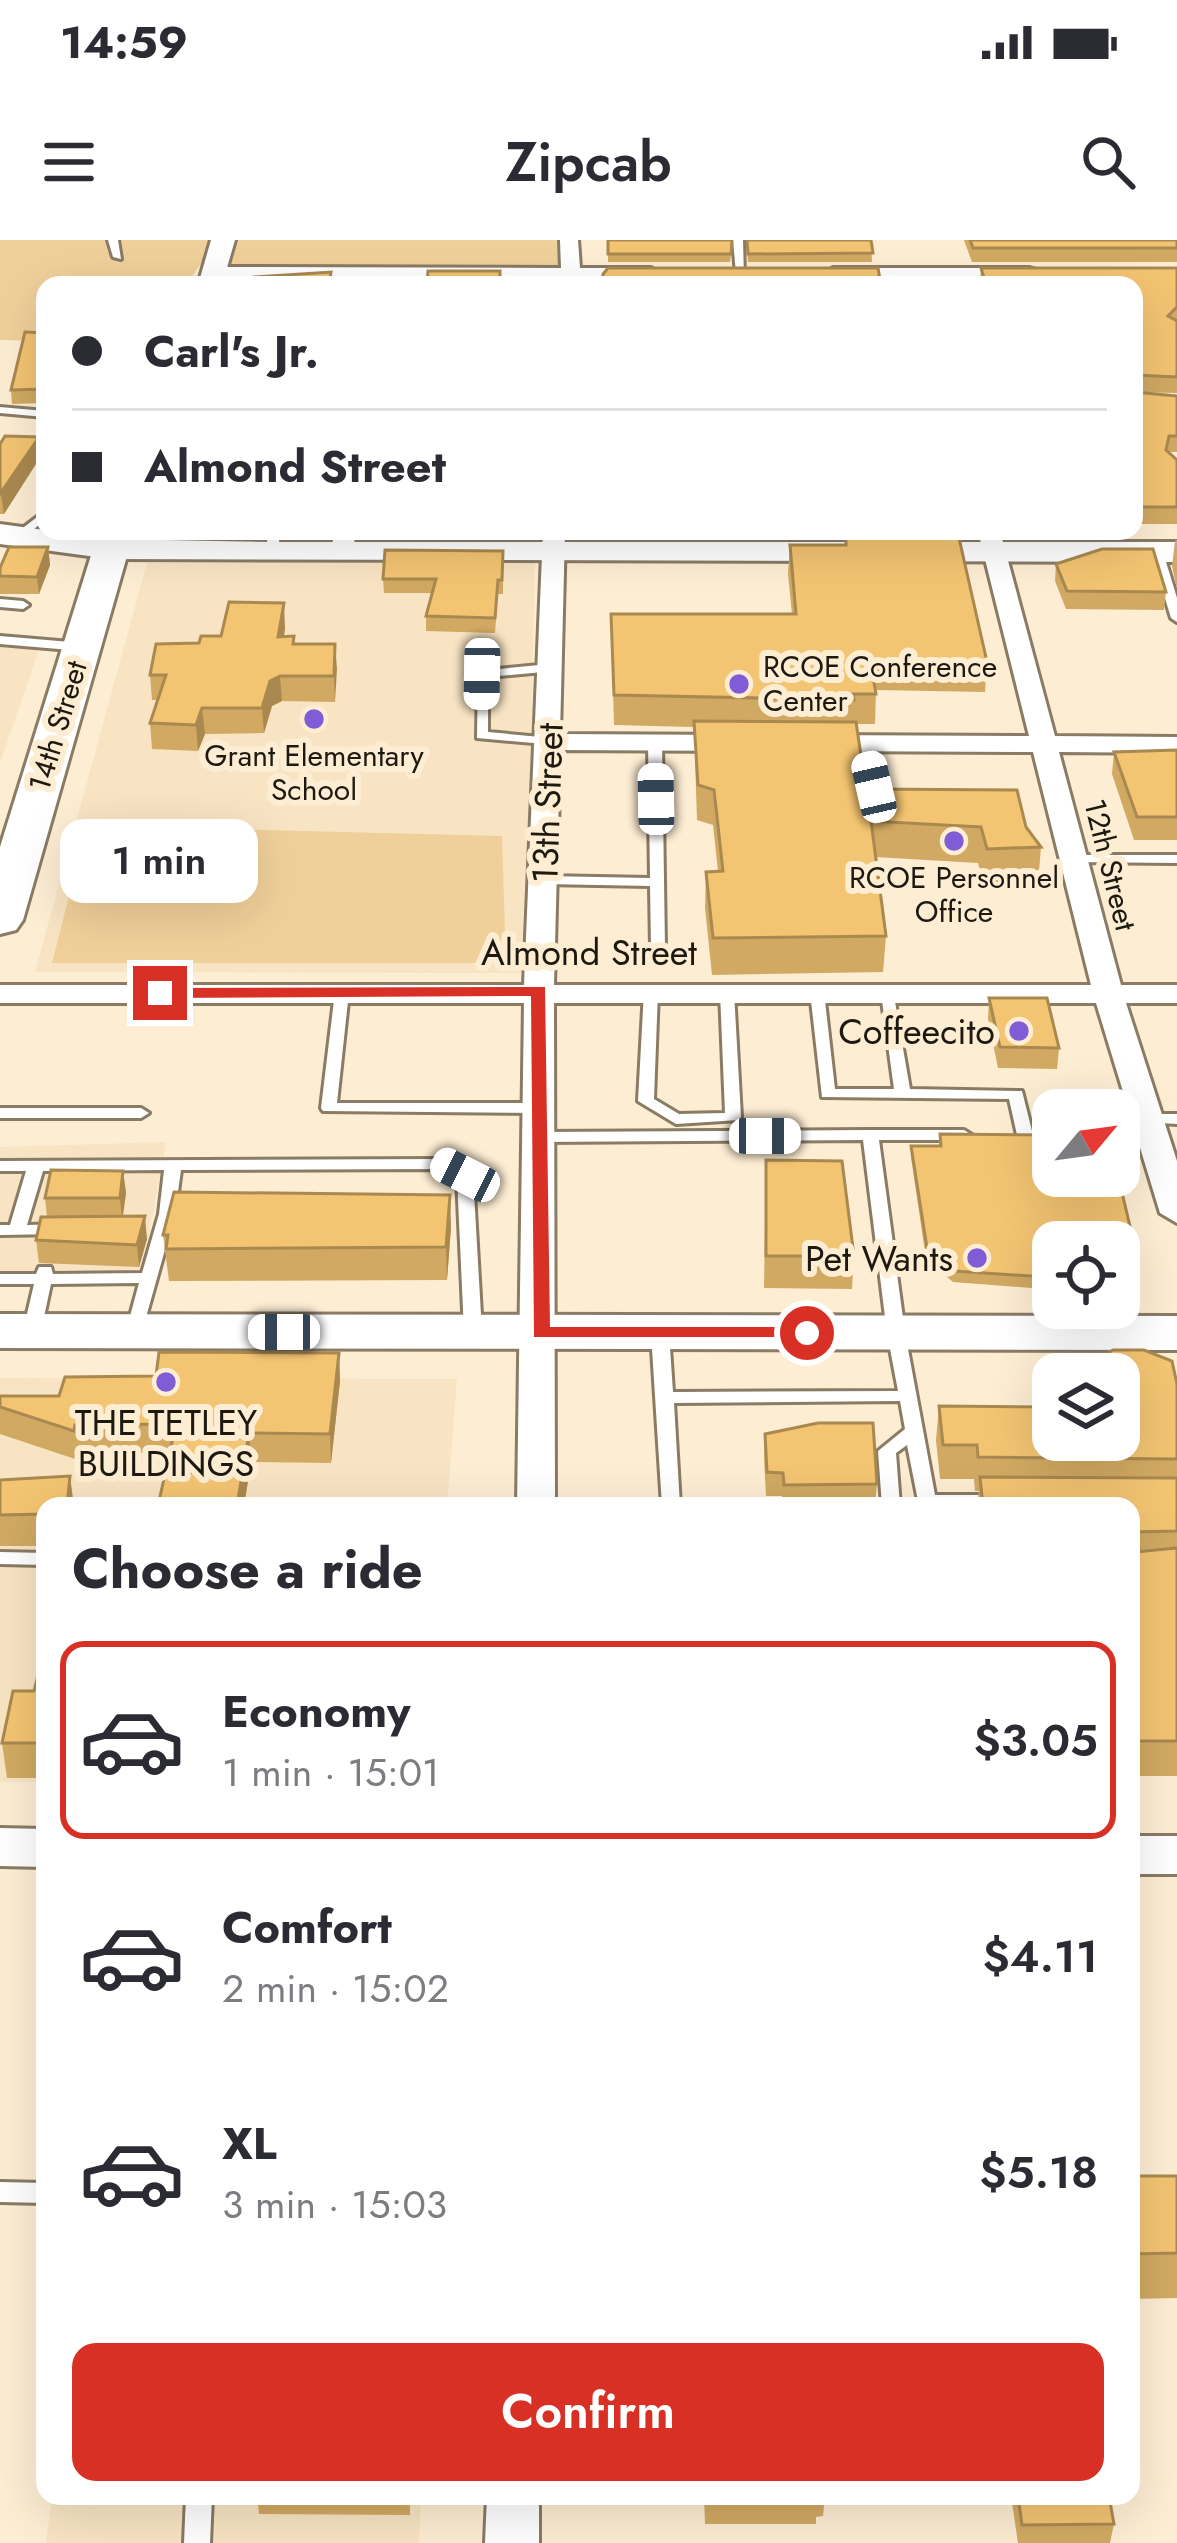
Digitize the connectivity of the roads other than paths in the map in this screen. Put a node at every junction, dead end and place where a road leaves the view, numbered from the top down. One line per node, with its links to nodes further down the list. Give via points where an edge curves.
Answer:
1 (113, 240): 6 (lane)
2 (223, 240): 12 (street)
3 (569, 240): 13 (street)
4 (738, 240): 8 (lane)
5 (916, 252): 16 (street)
6 (118, 257)
7 (679, 274): 14 (street)
8 (731, 274): 11 (street)
9 (810, 274): 15 (street)
10 (1042, 274): 17 (street)
11 (765, 275)
12 (214, 276)
13 (571, 276)
14 (643, 276)
15 (855, 276)
16 (922, 276)
17 (994, 276)
18 (0, 410): 19 (lane)
19 (36, 413)
20 (114, 540): 21 (main road); 30 (main road, 14th Street)
21 (273, 541): 23 (main road)
22 (992, 541): 24 (main road); 25 (main road); 35 (street, 12th Street)
23 (344, 542): 24 (main road)
24 (553, 542): 31 (street, 13th Street)
25 (1167, 552): 28 (lane)
26 (0, 603): 27 (lane)
27 (23, 605)
28 (1177, 619)
29 (0, 640): 30 (lane)
30 (82, 647): 40 (main road, 14th Street)
31 (550, 668): 32 (street, 13th Street); 32 (lane, via 482,674 482,735)
32 (551, 742): 33 (street); 41 (street, 13th Street)
33 (655, 742): 34 (street); 42 (lane)
34 (863, 743): 35 (street); 37 (lane)
35 (1046, 743): 36 (street); 38 (street, 12th Street)
36 (1177, 745)
37 (881, 817)
38 (1072, 859): 39 (lane); 51 (street, 12th Street)
39 (1177, 859)
40 (7, 876)
41 (544, 880): 42 (lane); 44 (street, 13th Street)
42 (658, 882): 43 (lane)
43 (658, 949)
44 (539, 991): 45 (street, Almond Street); 46 (street, Almond Street); 57 (street, 13th Street)
45 (651, 991): 47 (street, Almond Street); 47 (lane, via 646,1101 676,1119 734,1118)
46 (342, 992): 50 (street, Almond Street); 57 (lane, via 328,1108)
47 (727, 992): 48 (street, Almond Street)
48 (817, 992): 49 (street, Almond Street); 54 (lane, via 828,1094)
49 (888, 993): 51 (street, Almond Street); 53 (lane)
50 (0, 994)
51 (1108, 994): 52 (street, Almond Street); 58 (street, 12th Street)
52 (1177, 994)
53 (903, 1090): 54 (lane); 61 (lane, via 1016,1094 1032,1135)
54 (849, 1094): 59 (lane)
55 (0, 1112): 56 (lane)
56 (141, 1113)
57 (540, 1123): 59 (lane); 78 (street, 13th Street)
58 (1159, 1125): 67 (street, 12th Street)
59 (861, 1135): 60 (lane); 80 (lane)
60 (981, 1135)
61 (1003, 1135)
62 (173, 1165): 64 (lane); 68 (lane, via 442,1164 465,1175); 69 (lane)
63 (0, 1166): 64 (lane)
64 (36, 1166): 72 (lane)
65 (190, 1213): 69 (lane)
66 (442, 1213): 68 (lane)
67 (1177, 1213)
68 (465, 1214): 77 (lane)
69 (165, 1221): 71 (lane); 73 (lane)
70 (79, 1229): 72 (lane)
71 (142, 1229)
72 (9, 1230)
73 (150, 1278): 75 (lane, via 91,1273); 76 (lane)
74 (0, 1279): 75 (lane)
75 (30, 1302): 76 (main road)
76 (135, 1331): 77 (main road)
77 (473, 1332): 78 (main road)
78 (541, 1333): 79 (main road); 85 (street, 13th Street)
79 (660, 1333): 80 (main road); 83 (lane)
80 (896, 1333): 81 (main road); 82 (lane)
81 (1177, 1333)
82 (908, 1396): 83 (lane); 84 (lane)
83 (665, 1398): 86 (lane)
84 (914, 1432): 87 (lane, via 887,1451); 88 (lane)
85 (536, 1497)
86 (670, 1497)
87 (890, 1497)
88 (926, 1497)
89 (0, 1558): 90 (lane)
90 (36, 1559)
91 (0, 1846): 92 (street)
92 (36, 1848)
93 (1140, 1856): 94 (street)
94 (1177, 1856)
95 (0, 2192): 96 (lane)
96 (36, 2193)
97 (199, 2505): 99 (lane)
98 (513, 2505): 100 (street)
99 (197, 2543)
100 (512, 2543)

